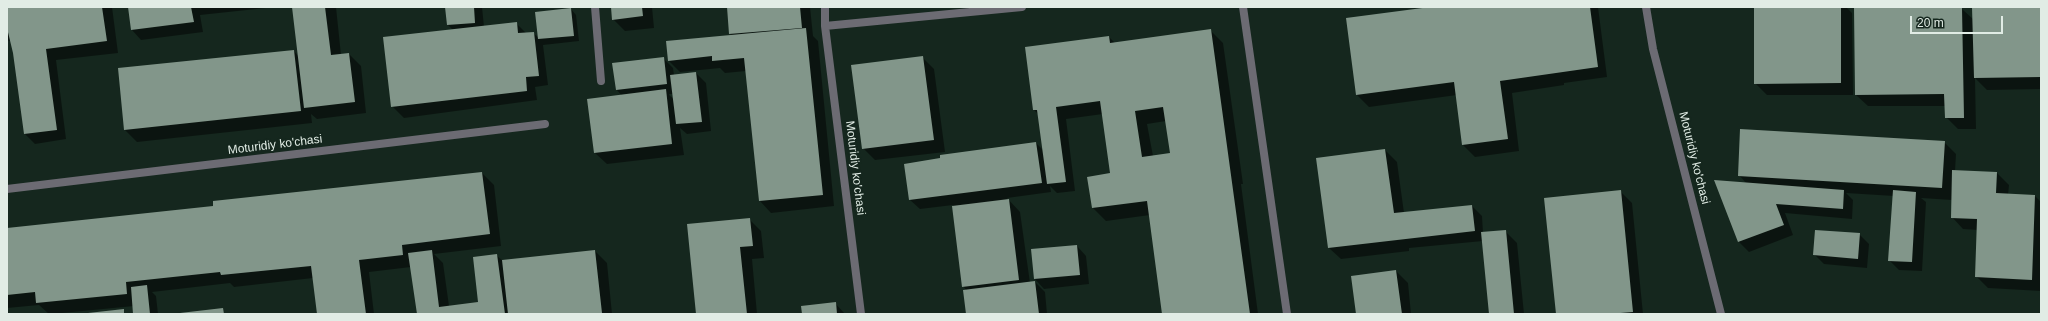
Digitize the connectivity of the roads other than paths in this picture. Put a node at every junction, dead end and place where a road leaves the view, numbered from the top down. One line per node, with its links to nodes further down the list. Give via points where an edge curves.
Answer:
1 (594, 7): 7 (street)
2 (825, 7): 6 (street, Moturidiy ko'chasi)
3 (1022, 7): 6 (street)
4 (1243, 7): 11 (street)
5 (1646, 7): 12 (street, Moturidiy ko'chasi, via 1654,49)
6 (825, 26): 10 (street, Moturidiy ko'chasi)
7 (601, 81)
8 (545, 124): 9 (street, Moturidiy ko'chasi)
9 (7, 189)
10 (861, 314)
11 (1287, 314)
12 (1721, 314)

